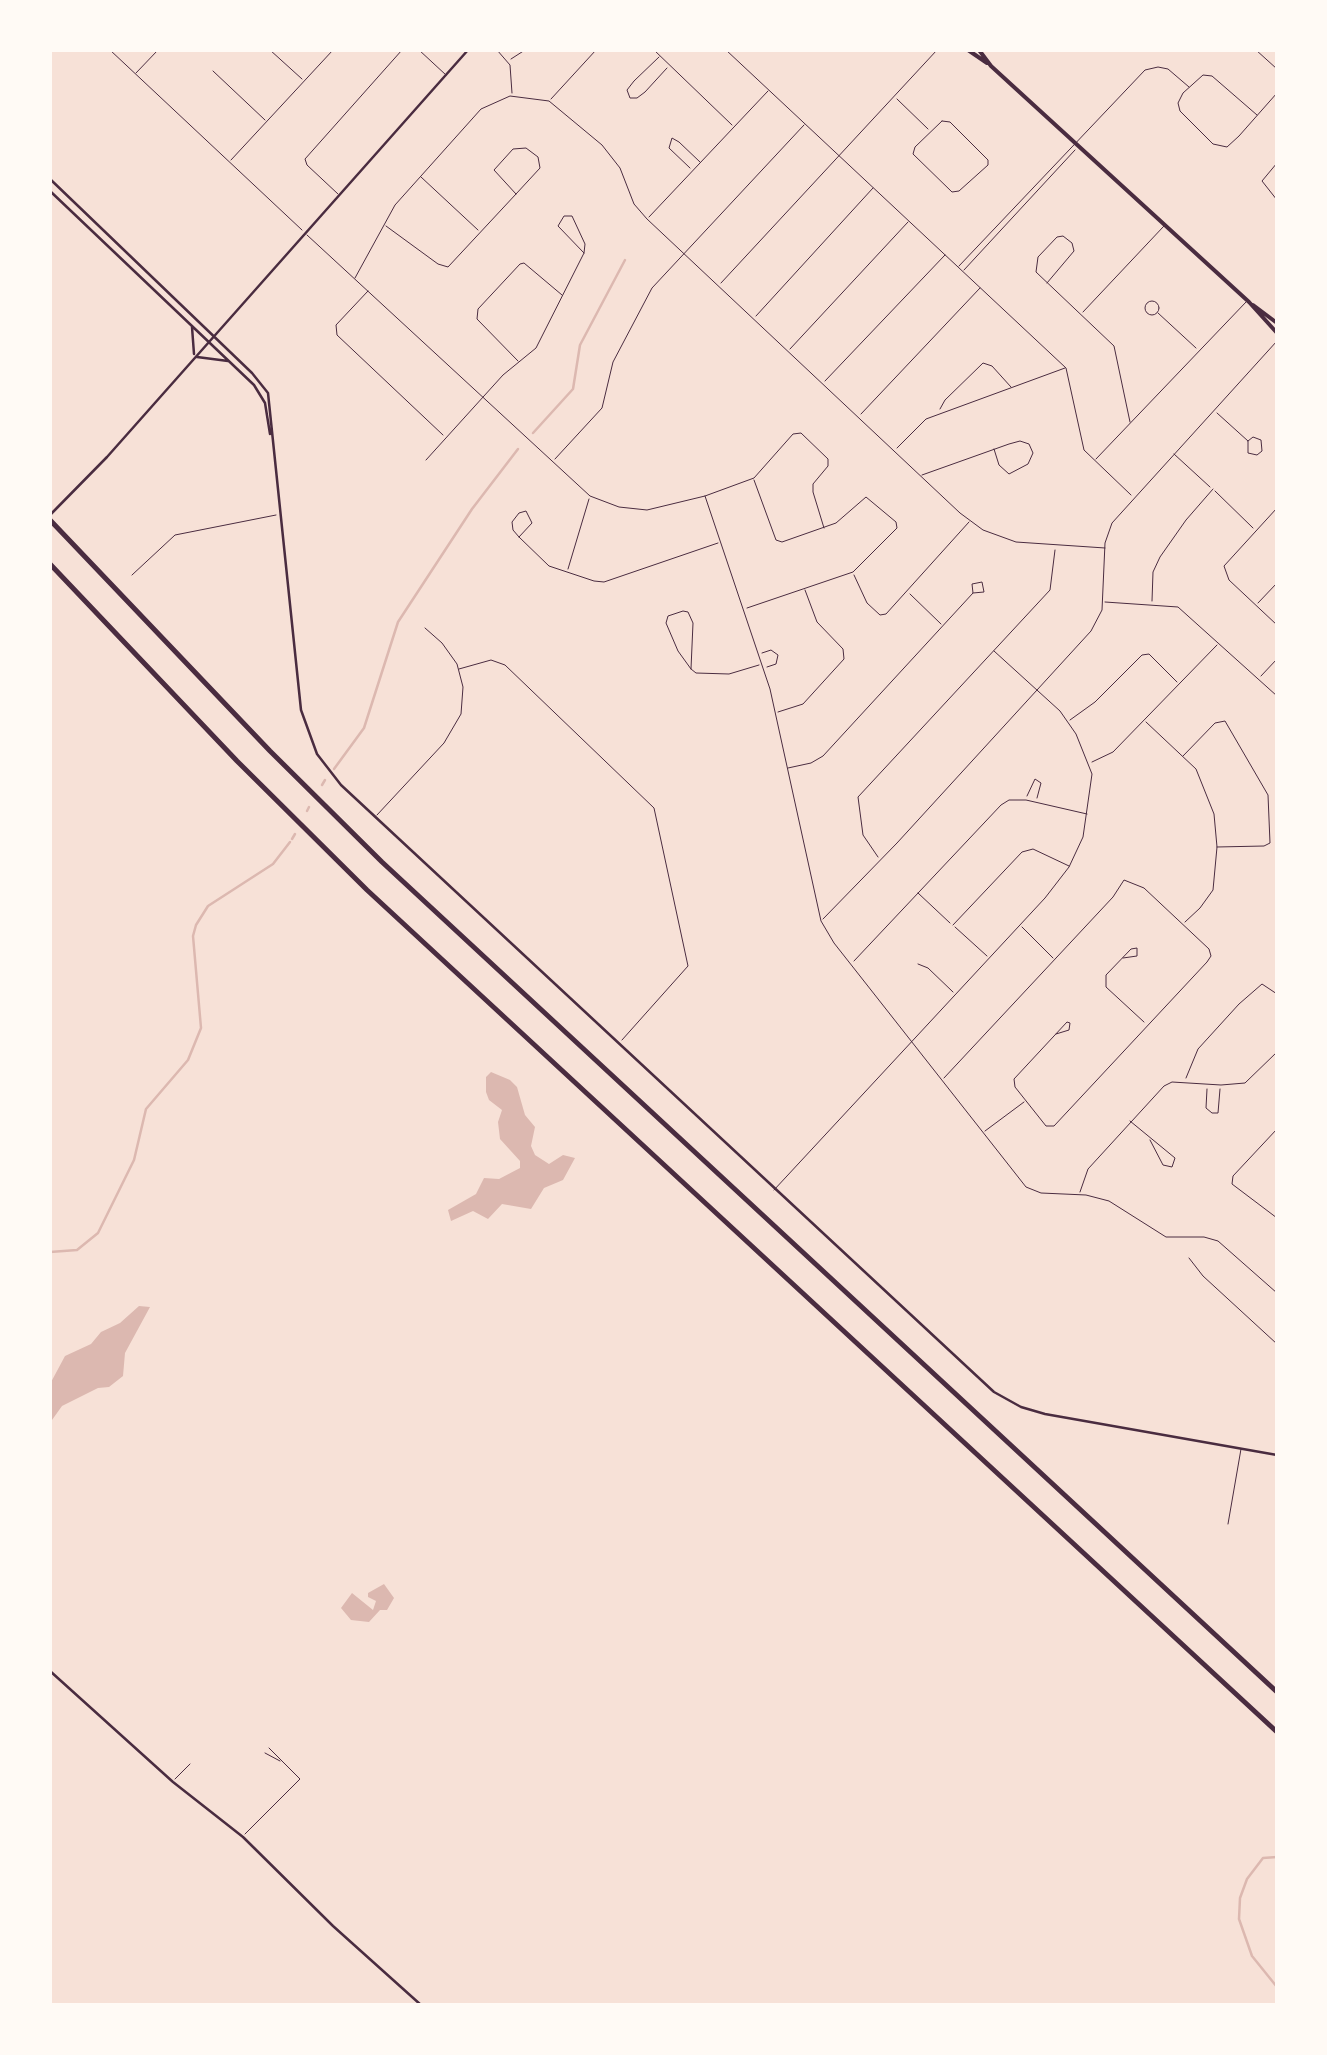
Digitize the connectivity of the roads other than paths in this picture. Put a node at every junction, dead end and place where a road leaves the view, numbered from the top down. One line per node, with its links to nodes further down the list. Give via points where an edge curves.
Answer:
1 (110, 50): 23 (street)
2 (158, 50): 23 (street)
3 (270, 50): 25 (street)
4 (333, 50): 25 (street)
5 (402, 50): 47 (street, via 305,159)
6 (419, 50): 24 (street)
7 (468, 50): 24 (street)
8 (497, 50): 18 (street)
9 (525, 50): 18 (street)
10 (596, 50): 31 (street)
11 (654, 50): 17 (street)
12 (726, 50): 27 (street)
13 (937, 50): 30 (street)
14 (968, 50): 20 (main road)
15 (979, 50): 20 (main road)
16 (1256, 50): 21 (street)
17 (660, 56): 19 (street); 19 (street, via 634,81 630,98 645,92)
18 (508, 61): 29 (street)
19 (669, 65): 35 (street)
20 (991, 66): 37 (main road)
21 (1277, 69)
22 (214, 72): 33 (street)
23 (135, 74): 39 (street)
24 (446, 75): 47 (street)
25 (304, 82): 33 (street)
26 (1189, 87): 32 (street, via 1202,74 1212,76); 32 (street, via 1180,111 1219,146 1227,147); 37 (street, via 1168,69 1151,67)
27 (769, 90): 34 (street); 35 (street)
28 (1277, 94): 32 (street)
29 (512, 96): 31 (street); 43 (street, via 481,109)
30 (894, 96): 36 (street); 38 (street)
31 (550, 102): 52 (street, via 602,145)
32 (1257, 116)
33 (267, 122): 39 (street)
34 (805, 124): 38 (street); 59 (street)
35 (734, 127): 40 (street)
36 (930, 131): 36 (street, via 915,147 915,158 952,192 964,190 988,160 950,122)
37 (1077, 144): 50 (street); 51 (street); 55 (main road)
38 (840, 155): 45 (street); 65 (street)
39 (229, 163): 56 (street)
40 (700, 163): 42 (street); 42 (street, via 669,140)
41 (1277, 163): 49 (street, via 1262,180)
42 (693, 171): 52 (street)
43 (420, 176): 54 (street); 57 (street)
44 (50, 179): 76 (street)
45 (873, 188): 53 (street); 72 (street)
46 (50, 191): 74 (street)
47 (338, 194): 56 (street)
48 (516, 194): 48 (street, via 494,170 513,149 526,148 538,156 540,168); 57 (street)
49 (1277, 200)
50 (1016, 205): 51 (street); 61 (street)
51 (1020, 209): 62 (street)
52 (647, 219): 59 (street)
53 (908, 221): 60 (street); 80 (street)
54 (384, 225): 57 (street, via 448,267); 63 (street)
55 (1165, 225): 69 (main road); 71 (street)
56 (304, 232): 63 (street); 76 (street)
57 (480, 232)
58 (584, 253): 58 (street, via 558,226 564,216 572,216); 68 (street)
59 (683, 253): 65 (street); 100 (street, via 647,296 614,360 602,408)
60 (945, 256): 61 (street); 85 (street)
61 (958, 267): 62 (street)
62 (963, 271): 66 (street)
63 (354, 278): 67 (street)
64 (1047, 283): 64 (street, via 1074,251 1063,236 1035,262); 71 (street)
65 (719, 285): 72 (street)
66 (980, 288): 84 (street); 90 (street)
67 (368, 290): 87 (street); 92 (street, via 336,325 337,334)
68 (562, 295): 83 (street, via 536,348); 83 (street, via 520,264 478,309 477,319)
69 (1248, 302): 73 (main road); 75 (main road); 79 (street)
70 (1158, 313): 79 (street)
71 (1081, 314): 91 (street, via 1114,346)
72 (754, 318): 80 (street)
73 (1277, 323)
74 (192, 326): 77 (street); 81 (street)
75 (1277, 333)
76 (213, 335): 77 (street); 94 (street, via 266,390)
77 (208, 340): 81 (street); 82 (street)
78 (1277, 341): 88 (street)
79 (1198, 350): 91 (street)
80 (788, 352): 85 (street)
81 (194, 356): 82 (street); 109 (street)
82 (230, 362): 94 (street, via 262,398)
83 (520, 363): 87 (street)
84 (1066, 368): 86 (street); 99 (street, via 1084,450)
85 (822, 383): 90 (street)
86 (1011, 388): 89 (street); 89 (street, via 992,366 979,364)
87 (484, 396): 92 (street); 100 (street)
88 (1214, 410): 93 (street); 97 (street)
89 (940, 412): 96 (street)
90 (858, 416): 96 (street)
91 (1130, 422): 99 (street)
92 (446, 438): 98 (street)
93 (1248, 440)
94 (272, 445): 108 (street)
95 (994, 449): 95 (street, via 1009,474 1028,464 1032,453 1020,441); 101 (street)
96 (895, 450): 101 (street)
97 (1174, 454): 103 (street); 106 (street)
98 (426, 460)
99 (1094, 461): 106 (street)
100 (552, 462): 104 (street)
101 (920, 475): 110 (street)
102 (754, 478): 105 (street); 111 (street, via 776,540); 111 (street, via 800,433 828,460 812,492)
103 (1213, 489): 112 (street); 126 (street, via 1160,557)
104 (590, 496): 105 (street, via 647,510); 118 (street)
105 (705, 496): 114 (street)
106 (1134, 498): 116 (street, via 1112,523)
107 (1277, 508): 112 (street)
108 (280, 515): 120 (street, via 175,535); 153 (street, via 306,729 328,771)
109 (50, 518): 193 (highway, via 382,862)
110 (971, 521): 115 (street, via 1016,542); 123 (street)
111 (824, 528): 119 (street, via 866,497 896,522)
112 (1256, 531): 127 (street, via 1224,566 1229,580)
113 (519, 536): 113 (street, via 512,522 526,511 532,523); 118 (street, via 550,566)
114 (721, 542): 118 (street, via 604,582); 128 (street)
115 (1055, 546): 116 (street); 133 (street, via 1050,590)
116 (1105, 548): 125 (street)
117 (50, 564): 194 (highway, via 367,890)
118 (567, 572)
119 (853, 572): 122 (street); 123 (street, via 860,594 880,615)
120 (132, 575)
121 (1277, 583): 127 (street)
122 (804, 588): 128 (street); 144 (street, via 817,622 844,659 804,704)
123 (907, 591): 130 (street)
124 (973, 592): 130 (street)
125 (1103, 602): 126 (street); 142 (street, via 1091,631)
126 (1152, 604): 132 (street, via 1178,607)
127 (1256, 605): 129 (street)
128 (744, 609): 134 (street)
129 (1277, 625)
130 (943, 626): 149 (street, via 823,756)
131 (426, 628): 138 (street)
132 (1220, 642): 140 (street); 141 (street)
133 (994, 651): 142 (street); 155 (street, via 858,798 863,835)
134 (759, 654): 136 (street); 139 (street, via 778,655)
135 (1277, 659): 140 (street)
136 (762, 664): 137 (street, via 729,674); 139 (street)
137 (691, 668): 137 (street, via 666,623 683,610 694,624)
138 (459, 669): 153 (street, via 463,703 452,733); 172 (street, via 491,660 504,664 654,808 688,966)
139 (764, 669): 144 (street)
140 (1259, 678): 143 (street)
141 (1180, 685): 145 (street, via 1149,654 1142,655); 146 (street)
142 (1038, 690): 145 (street); 155 (street)
143 (1277, 696)
144 (775, 712): 149 (street)
145 (1068, 722): 148 (street)
146 (1146, 722): 147 (street); 148 (street, via 1114,752)
147 (1182, 756): 154 (street, via 1206,791); 154 (street, via 1215,722 1225,721 1268,794 1270,842)
148 (1089, 763): 152 (street)
149 (788, 768): 158 (street)
150 (1026, 800): 151 (street); 151 (street, via 1035,779); 157 (street, via 1001,804)
151 (1036, 801): 152 (street)
152 (1087, 814): 156 (street)
153 (374, 818): 172 (street)
154 (1217, 848): 159 (street, via 1212,890)
155 (880, 860): 158 (street)
156 (1069, 867): 160 (street, via 1033,849 1022,852); 161 (street)
157 (918, 893): 160 (street); 165 (street)
158 (820, 921): 165 (street)
159 (1183, 924): 164 (street, via 1144,888 1124,880); 169 (street, via 1211,956)
160 (953, 925): 163 (street)
161 (1019, 925): 163 (street); 164 (street)
162 (1124, 958): 169 (street, via 1106,975 1106,987)
163 (989, 959): 167 (street)
164 (1055, 960): 174 (street)
165 (852, 963): 171 (street)
166 (918, 964): 167 (street)
167 (956, 994): 171 (street)
168 (1277, 994): 175 (street, via 1262,984 1239,1004 1198,1048)
169 (1147, 1024): 178 (street, via 1054,1126 1042,1123)
170 (1056, 1034): 178 (street, via 1014,1079)
171 (912, 1042): 174 (street); 183 (street)
172 (617, 1045): 183 (street)
173 (1277, 1052): 177 (street, via 1245,1083)
174 (942, 1080): 181 (street)
175 (1185, 1081): 176 (street); 179 (street, via 1164,1086)
176 (1208, 1084): 177 (street); 177 (street, via 1206,1108 1212,1114 1218,1112)
177 (1220, 1085)
178 (1026, 1100): 181 (street)
179 (1130, 1122): 182 (street); 184 (street, via 1088,1169)
180 (1277, 1129): 185 (street, via 1232,1184)
181 (982, 1134): 184 (street, via 1029,1189)
182 (1150, 1140): 182 (street, via 1163,1166 1172,1167 1175,1158)
183 (774, 1190): 189 (street, via 1003,1398 1045,1414)
184 (1080, 1195): 187 (street, via 1118,1206 1162,1236 1218,1241)
185 (1277, 1218)
186 (1189, 1258): 188 (street)
187 (1277, 1293)
188 (1277, 1344)
189 (1242, 1449): 190 (street); 191 (street)
190 (1277, 1455)
191 (1228, 1524)
192 (50, 1671): 199 (street)
193 (1277, 1691)
194 (1277, 1732)
195 (269, 1748): 197 (street)
196 (265, 1752): 197 (street)
197 (283, 1761): 200 (street, via 300,1779)
198 (190, 1764): 199 (street)
199 (173, 1782): 200 (street)
200 (243, 1837): 201 (street)
201 (421, 2005)

